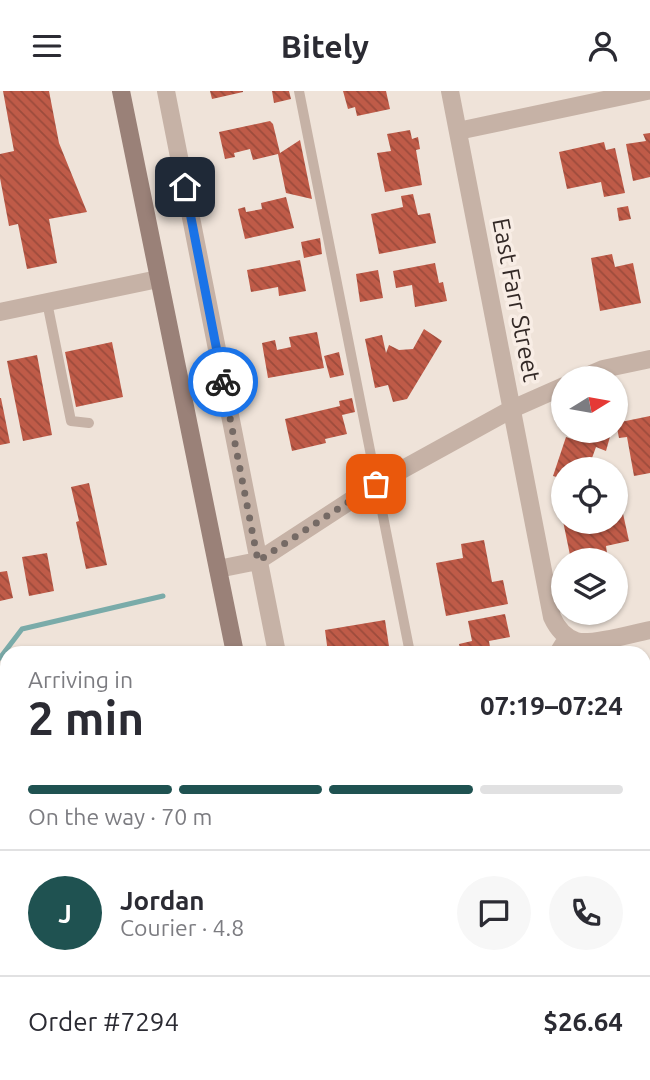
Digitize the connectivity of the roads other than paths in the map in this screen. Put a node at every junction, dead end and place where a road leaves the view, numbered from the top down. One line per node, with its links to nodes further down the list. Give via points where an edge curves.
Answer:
1 (121, 91): 7 (main road)
2 (166, 91): 16 (street)
3 (299, 91): 15 (lane)
4 (450, 91): 6 (street, East Farr Street)
5 (647, 91): 6 (street)
6 (458, 131): 13 (street, East Farr Street)
7 (158, 279): 8 (street); 17 (main road)
8 (47, 302): 9 (street); 14 (lane, via 71,421)
9 (0, 312)
10 (650, 359): 11 (street)
11 (617, 366)
12 (551, 392): 13 (street)
13 (512, 409): 15 (street); 19 (street, East Farr Street, via 550,609 556,626)
14 (89, 423)
15 (376, 484): 16 (street); 22 (lane)
16 (258, 561): 17 (street); 21 (street)
17 (218, 569): 20 (main road)
18 (650, 630): 19 (street, via 586,642)
19 (568, 637): 23 (street)
20 (234, 646)
21 (275, 646)
22 (409, 646)
23 (562, 646)

